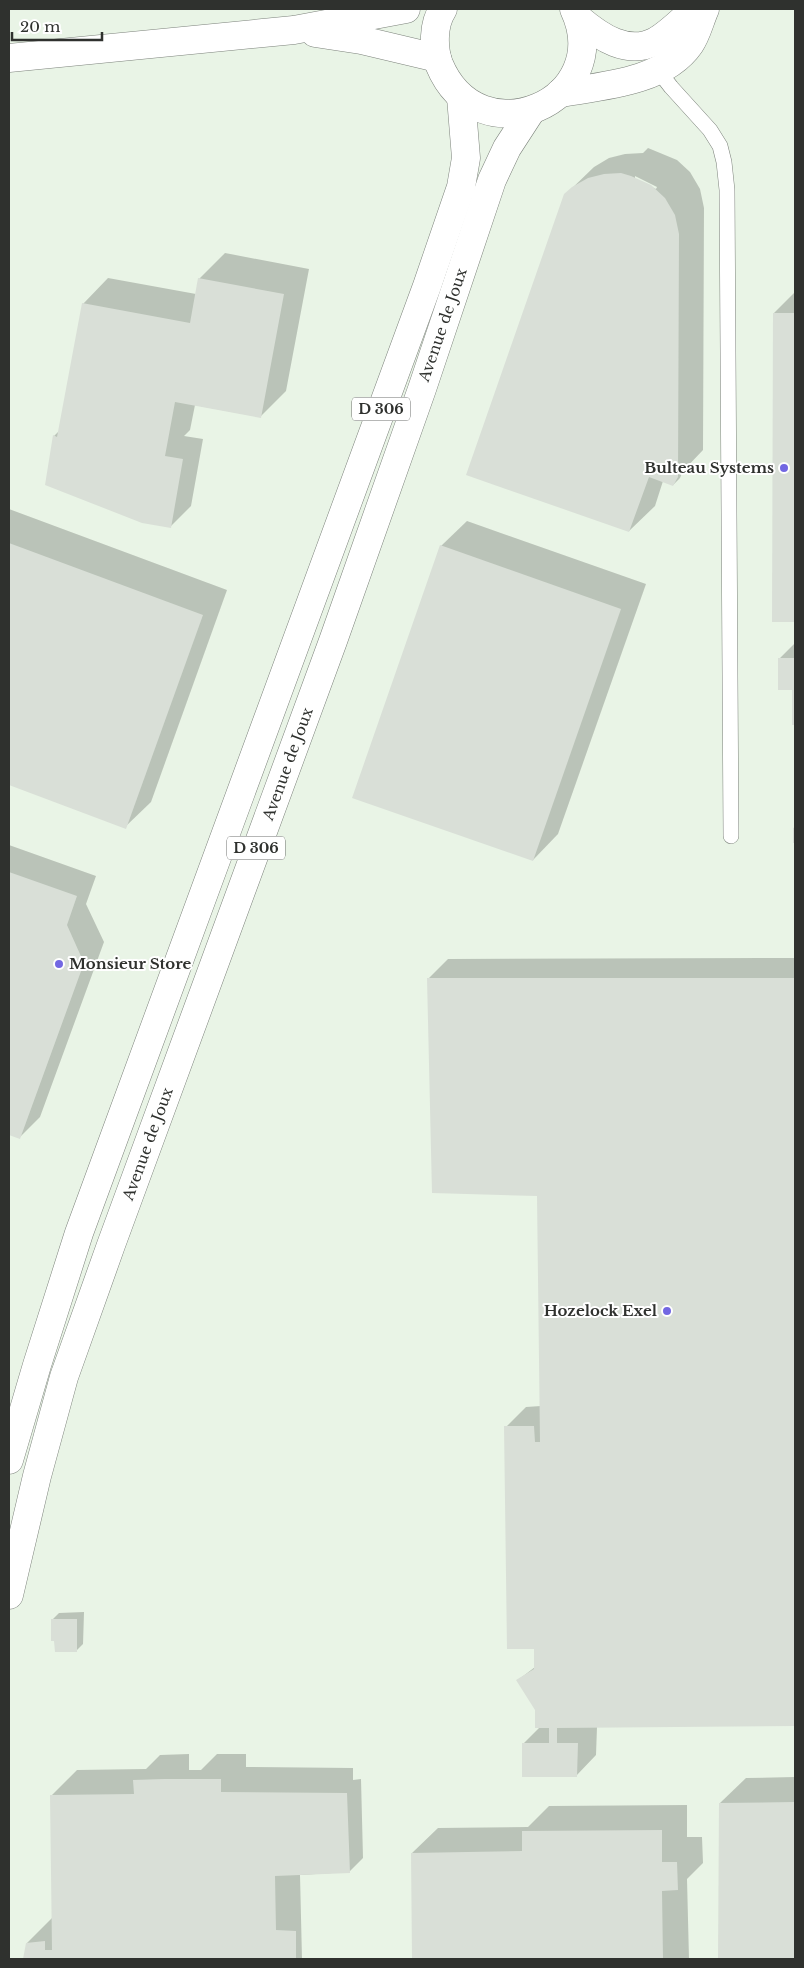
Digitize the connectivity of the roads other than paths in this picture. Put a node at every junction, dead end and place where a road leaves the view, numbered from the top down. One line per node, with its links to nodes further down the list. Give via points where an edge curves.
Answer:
1 (406, 9): 6 (main road)
2 (442, 9): 9 (main road, via 435,36)
3 (695, 9): 7 (main road, via 656,40)
4 (705, 9): 10 (main road, via 690,44 675,61)
5 (577, 14): 7 (main road, via 595,33 605,38 618,44); 11 (main road, via 582,46 579,63 572,79)
6 (294, 30): 8 (main road); 9 (main road, via 361,40)
7 (640, 45): 10 (lane)
8 (9, 58)
9 (437, 58): 12 (main road, via 446,80)
10 (657, 70): 11 (main road, via 640,78); 14 (lane, via 710,130 720,146 727,190)
11 (560, 93): 13 (main road)
12 (461, 97): 13 (main road, via 482,109 506,114); 15 (main road, Avenue de Joux / D 306, via 466,158 460,187 427,286 79,1233)
13 (531, 111): 16 (main road, Avenue de Joux / D 306, via 506,148 492,180 336,632 64,1377)
14 (731, 836)
15 (9, 1460)
16 (9, 1595)

